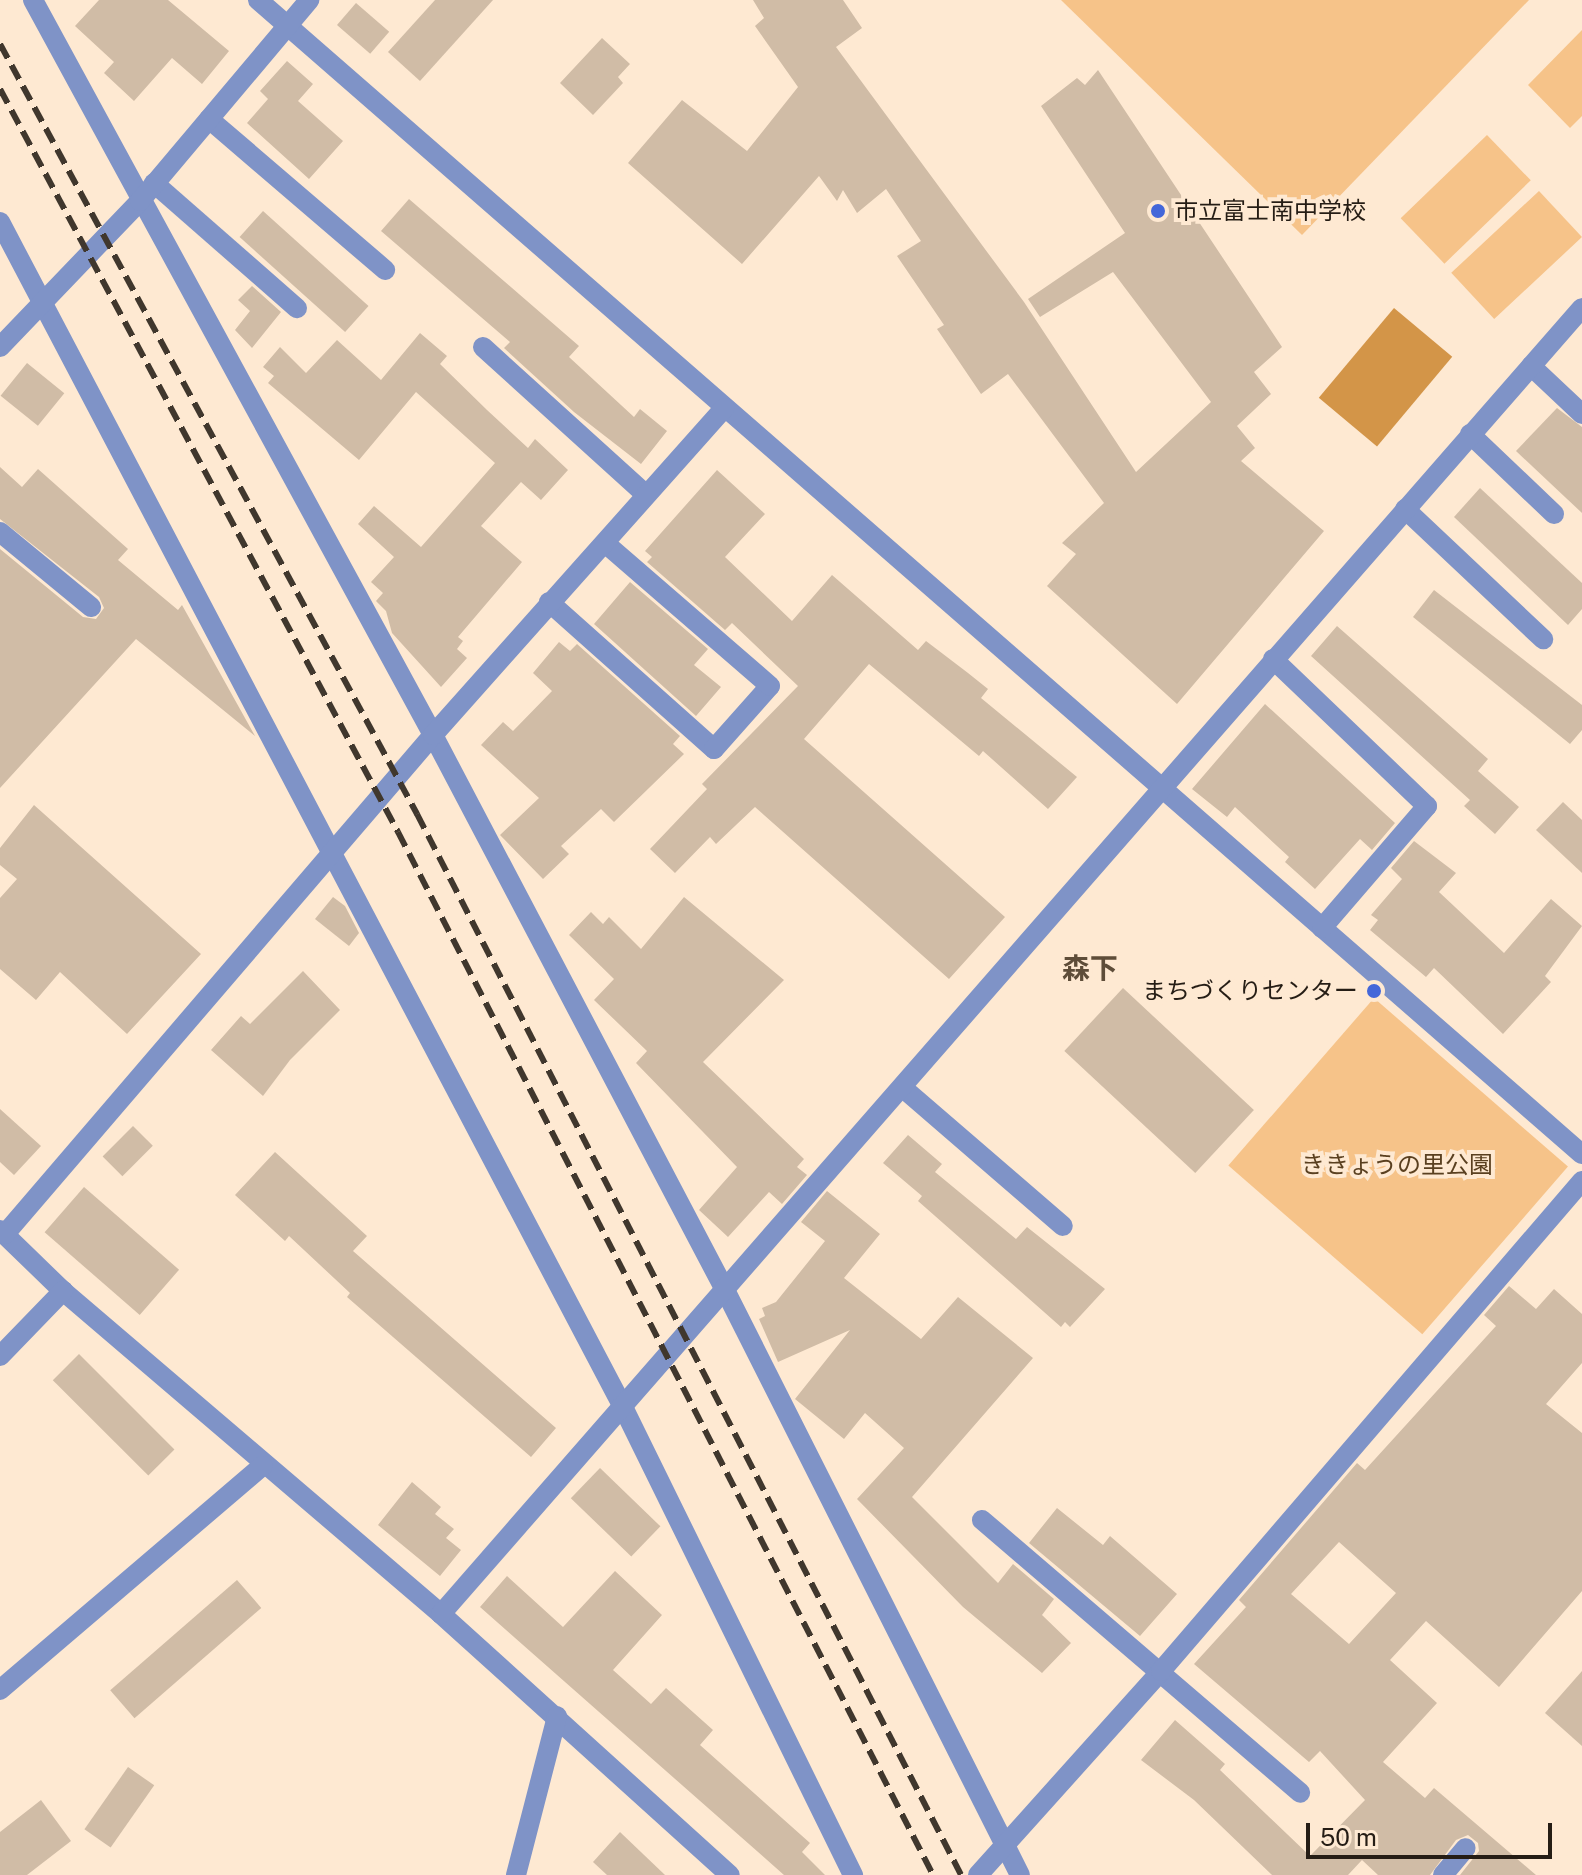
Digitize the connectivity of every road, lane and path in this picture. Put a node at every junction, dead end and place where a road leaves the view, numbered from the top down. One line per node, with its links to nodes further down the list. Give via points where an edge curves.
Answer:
1 (33, 0): 7 (street)
2 (258, 0): 4 (street)
3 (309, 0): 4 (street)
4 (287, 25): 5 (street); 16 (street)
5 (209, 119): 6 (street); 9 (street)
6 (154, 183): 7 (street); 11 (street)
7 (140, 201): 10 (street); 28 (street)
8 (0, 222): 10 (street)
9 (385, 270)
10 (45, 303): 13 (street); 30 (street)
11 (297, 308)
12 (1582, 308): 15 (street)
13 (0, 347)
14 (483, 347): 19 (street)
15 (1531, 366): 17 (street); 18 (street)
16 (724, 408): 19 (street); 29 (street)
17 (1582, 414)
18 (1470, 434): 20 (street); 21 (street)
19 (646, 495): 23 (street)
20 (1405, 509): 26 (street); 27 (street)
21 (1554, 514)
22 (0, 532): 25 (street)
23 (605, 543): 24 (street); 24 (street, via 770,686 714,749)
24 (549, 602): 28 (street)
25 (91, 607)
26 (1543, 639)
27 (1273, 659): 29 (street); 31 (street, via 1427,806)
28 (433, 735): 30 (street); 37 (street)
29 (1160, 786): 31 (street); 32 (street)
30 (333, 849): 36 (street); 40 (street)
31 (1322, 928): 33 (street)
32 (903, 1088): 35 (street); 37 (street)
33 (1582, 1154)
34 (1582, 1181): 44 (street)
35 (1063, 1226)
36 (3, 1232): 38 (street)
37 (724, 1288): 40 (street); 48 (street)
38 (63, 1291): 39 (street); 41 (street)
39 (0, 1356)
40 (622, 1405): 43 (street); 52 (street)
41 (262, 1466): 43 (street); 45 (street)
42 (982, 1520): 44 (street)
43 (441, 1614): 46 (street)
44 (1161, 1671): 47 (street); 48 (street)
45 (0, 1690)
46 (557, 1716): 50 (street); 51 (street)
47 (1300, 1793)
48 (1004, 1843): 53 (street); 54 (street)
49 (1466, 1848): 55 (street)
50 (516, 1875)
51 (730, 1875)
52 (853, 1875)
53 (978, 1875)
54 (1020, 1875)
55 (1443, 1875)

